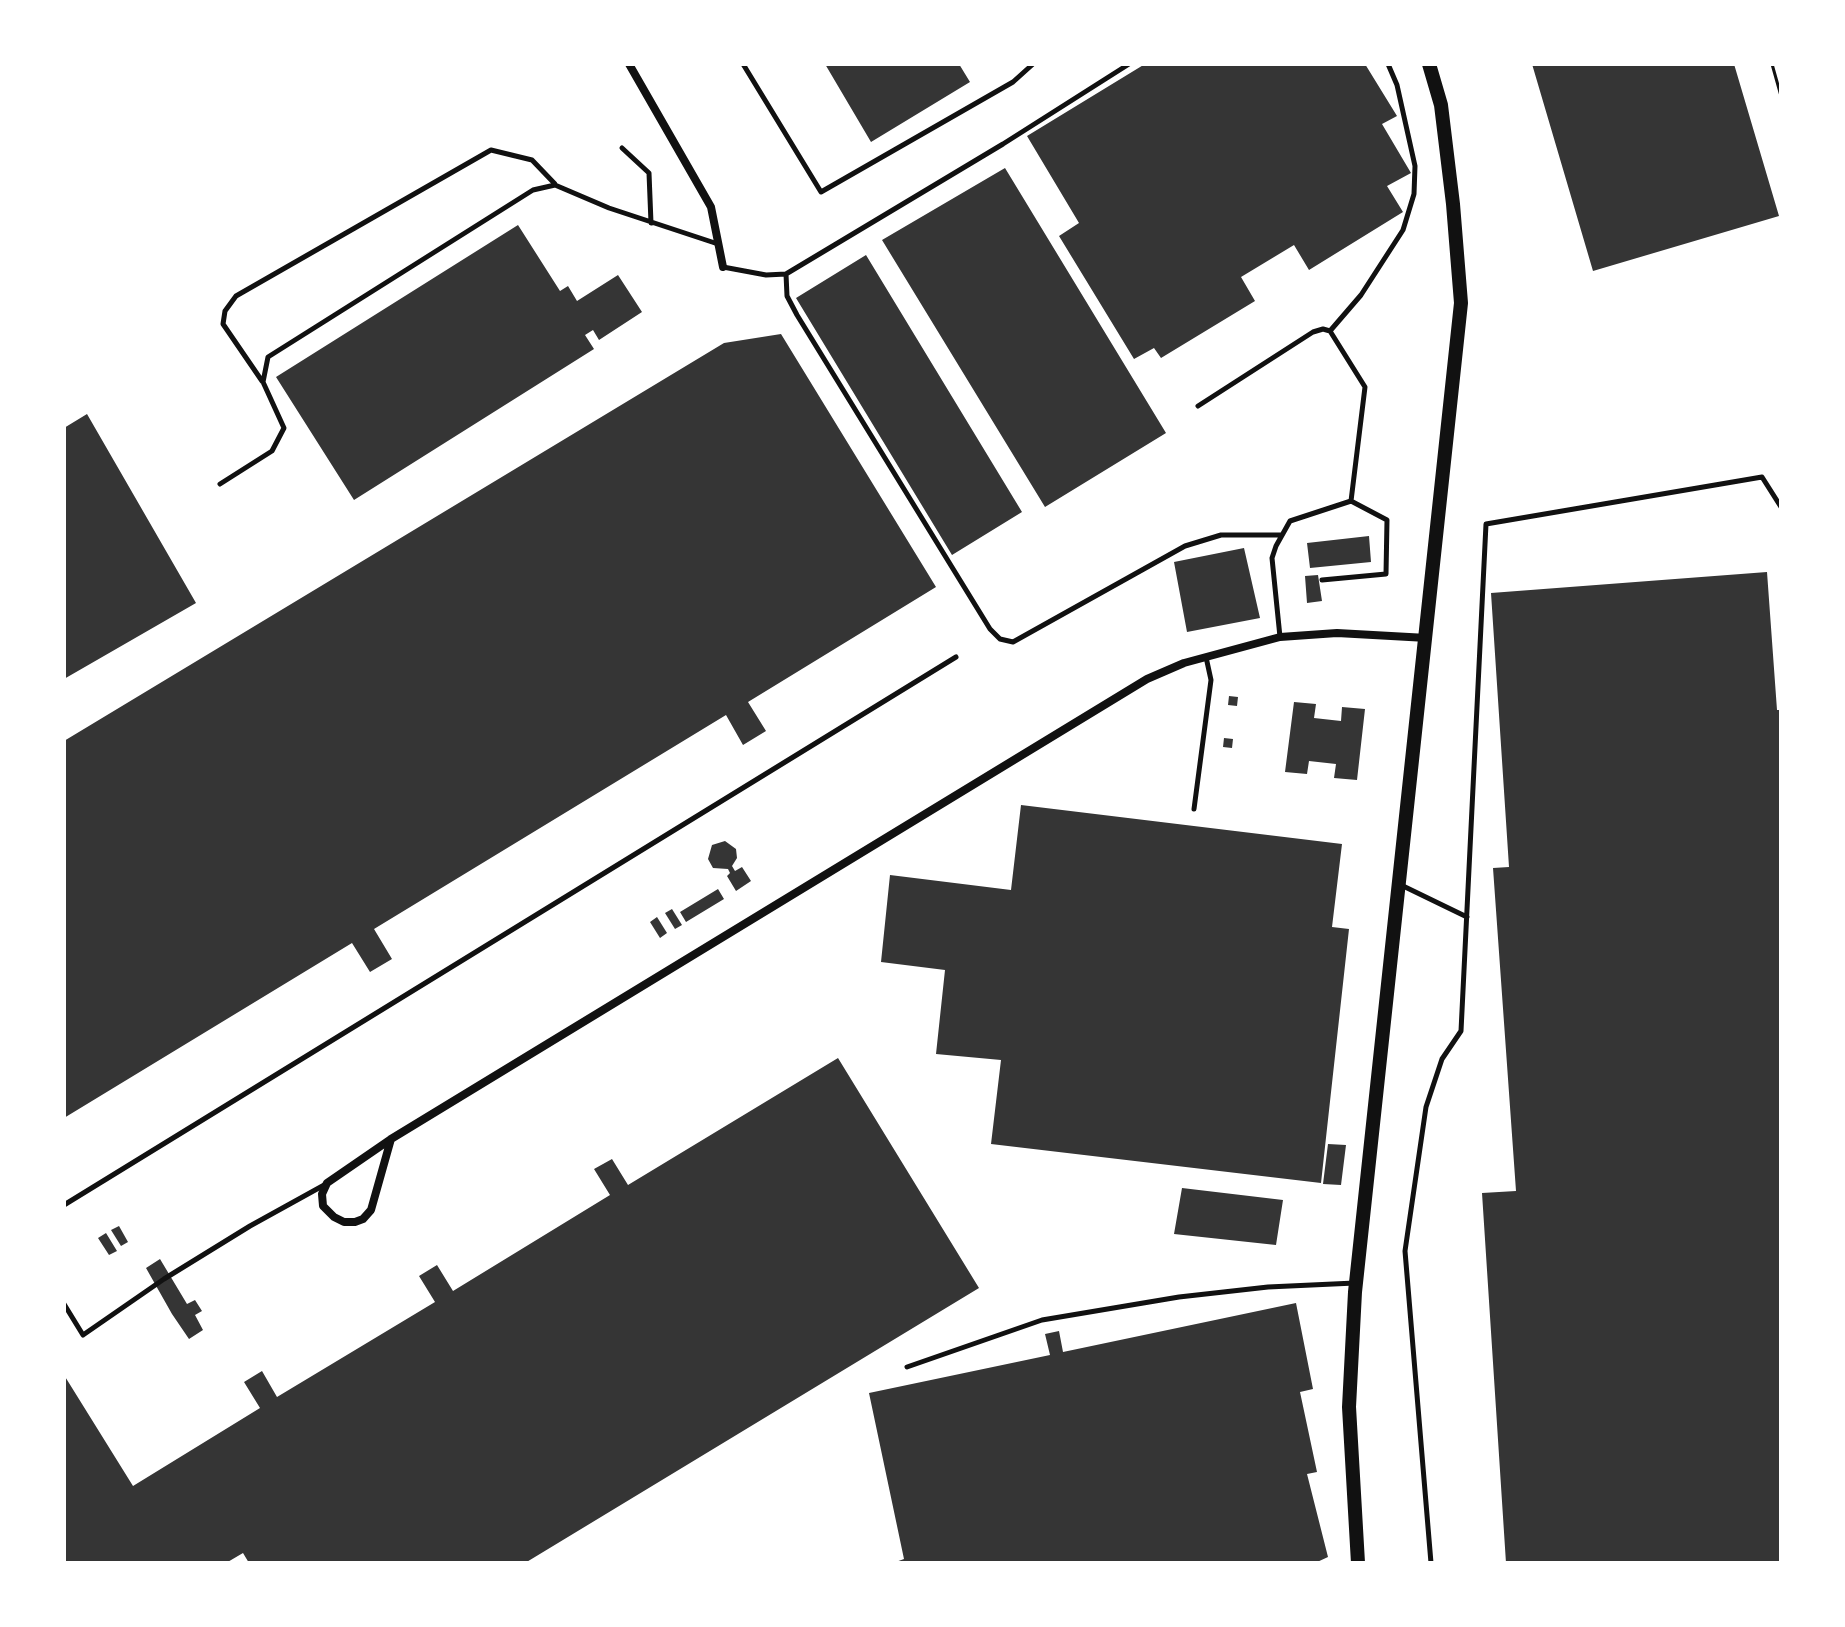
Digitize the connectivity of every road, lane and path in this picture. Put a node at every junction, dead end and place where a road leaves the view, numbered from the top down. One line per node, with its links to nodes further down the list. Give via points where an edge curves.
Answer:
1 (629, 64): 12 (street, via 711,207)
2 (743, 64): 3 (lane, via 821,192 1013,82)
3 (1033, 64)
4 (1129, 64): 14 (lane)
5 (1388, 64): 15 (lane, via 1415,166 1414,194 1403,230 1361,295)
6 (1429, 64): 24 (street, via 1441,105 1461,303)
7 (1772, 64): 8 (path)
8 (1781, 96)
9 (622, 148): 11 (lane, via 649,173)
10 (555, 185): 11 (lane); 16 (lane, via 533,190 268,357); 16 (lane, via 532,160 491,150 236,296 223,324)
11 (651, 223): 12 (lane)
12 (719, 244): 13 (street)
13 (723, 267): 14 (lane)
14 (786, 274): 21 (lane, via 787,296 797,315 1000,639 1013,642 1185,546 1221,535)
15 (1330, 331): 17 (lane, via 1313,332); 19 (lane, via 1365,387)
16 (263, 382): 18 (lane, via 284,428 272,451)
17 (1198, 406)
18 (220, 484)
19 (1351, 501): 21 (lane, via 1290,521); 22 (lane, via 1387,520 1386,574)
20 (1781, 507): 29 (lane, via 1762,477 1486,524)
21 (1281, 535): 23 (lane, via 1272,558)
22 (1322, 580)
23 (1280, 637): 24 (street, via 1337,633); 26 (street)
24 (1427, 638): 28 (street)
25 (956, 657): 32 (lane)
26 (1206, 657): 27 (lane, via 1211,680); 30 (street, via 1147,679)
27 (1194, 809)
28 (1400, 884): 29 (lane); 33 (street)
29 (1467, 917): 37 (lane, via 1461,1031 1442,1059 1426,1107 1405,1251)
30 (391, 1139): 31 (street); 31 (street, via 371,1210 363,1219 344,1222 334,1217 323,1206)
31 (327, 1183): 34 (lane, via 164,1279 83,1335)
32 (64, 1205)
33 (1356, 1283): 35 (lane, via 1194,1295 1042,1320); 36 (street, via 1349,1407)
34 (64, 1304)
35 (907, 1367)
36 (1358, 1563)
37 (1431, 1563)

